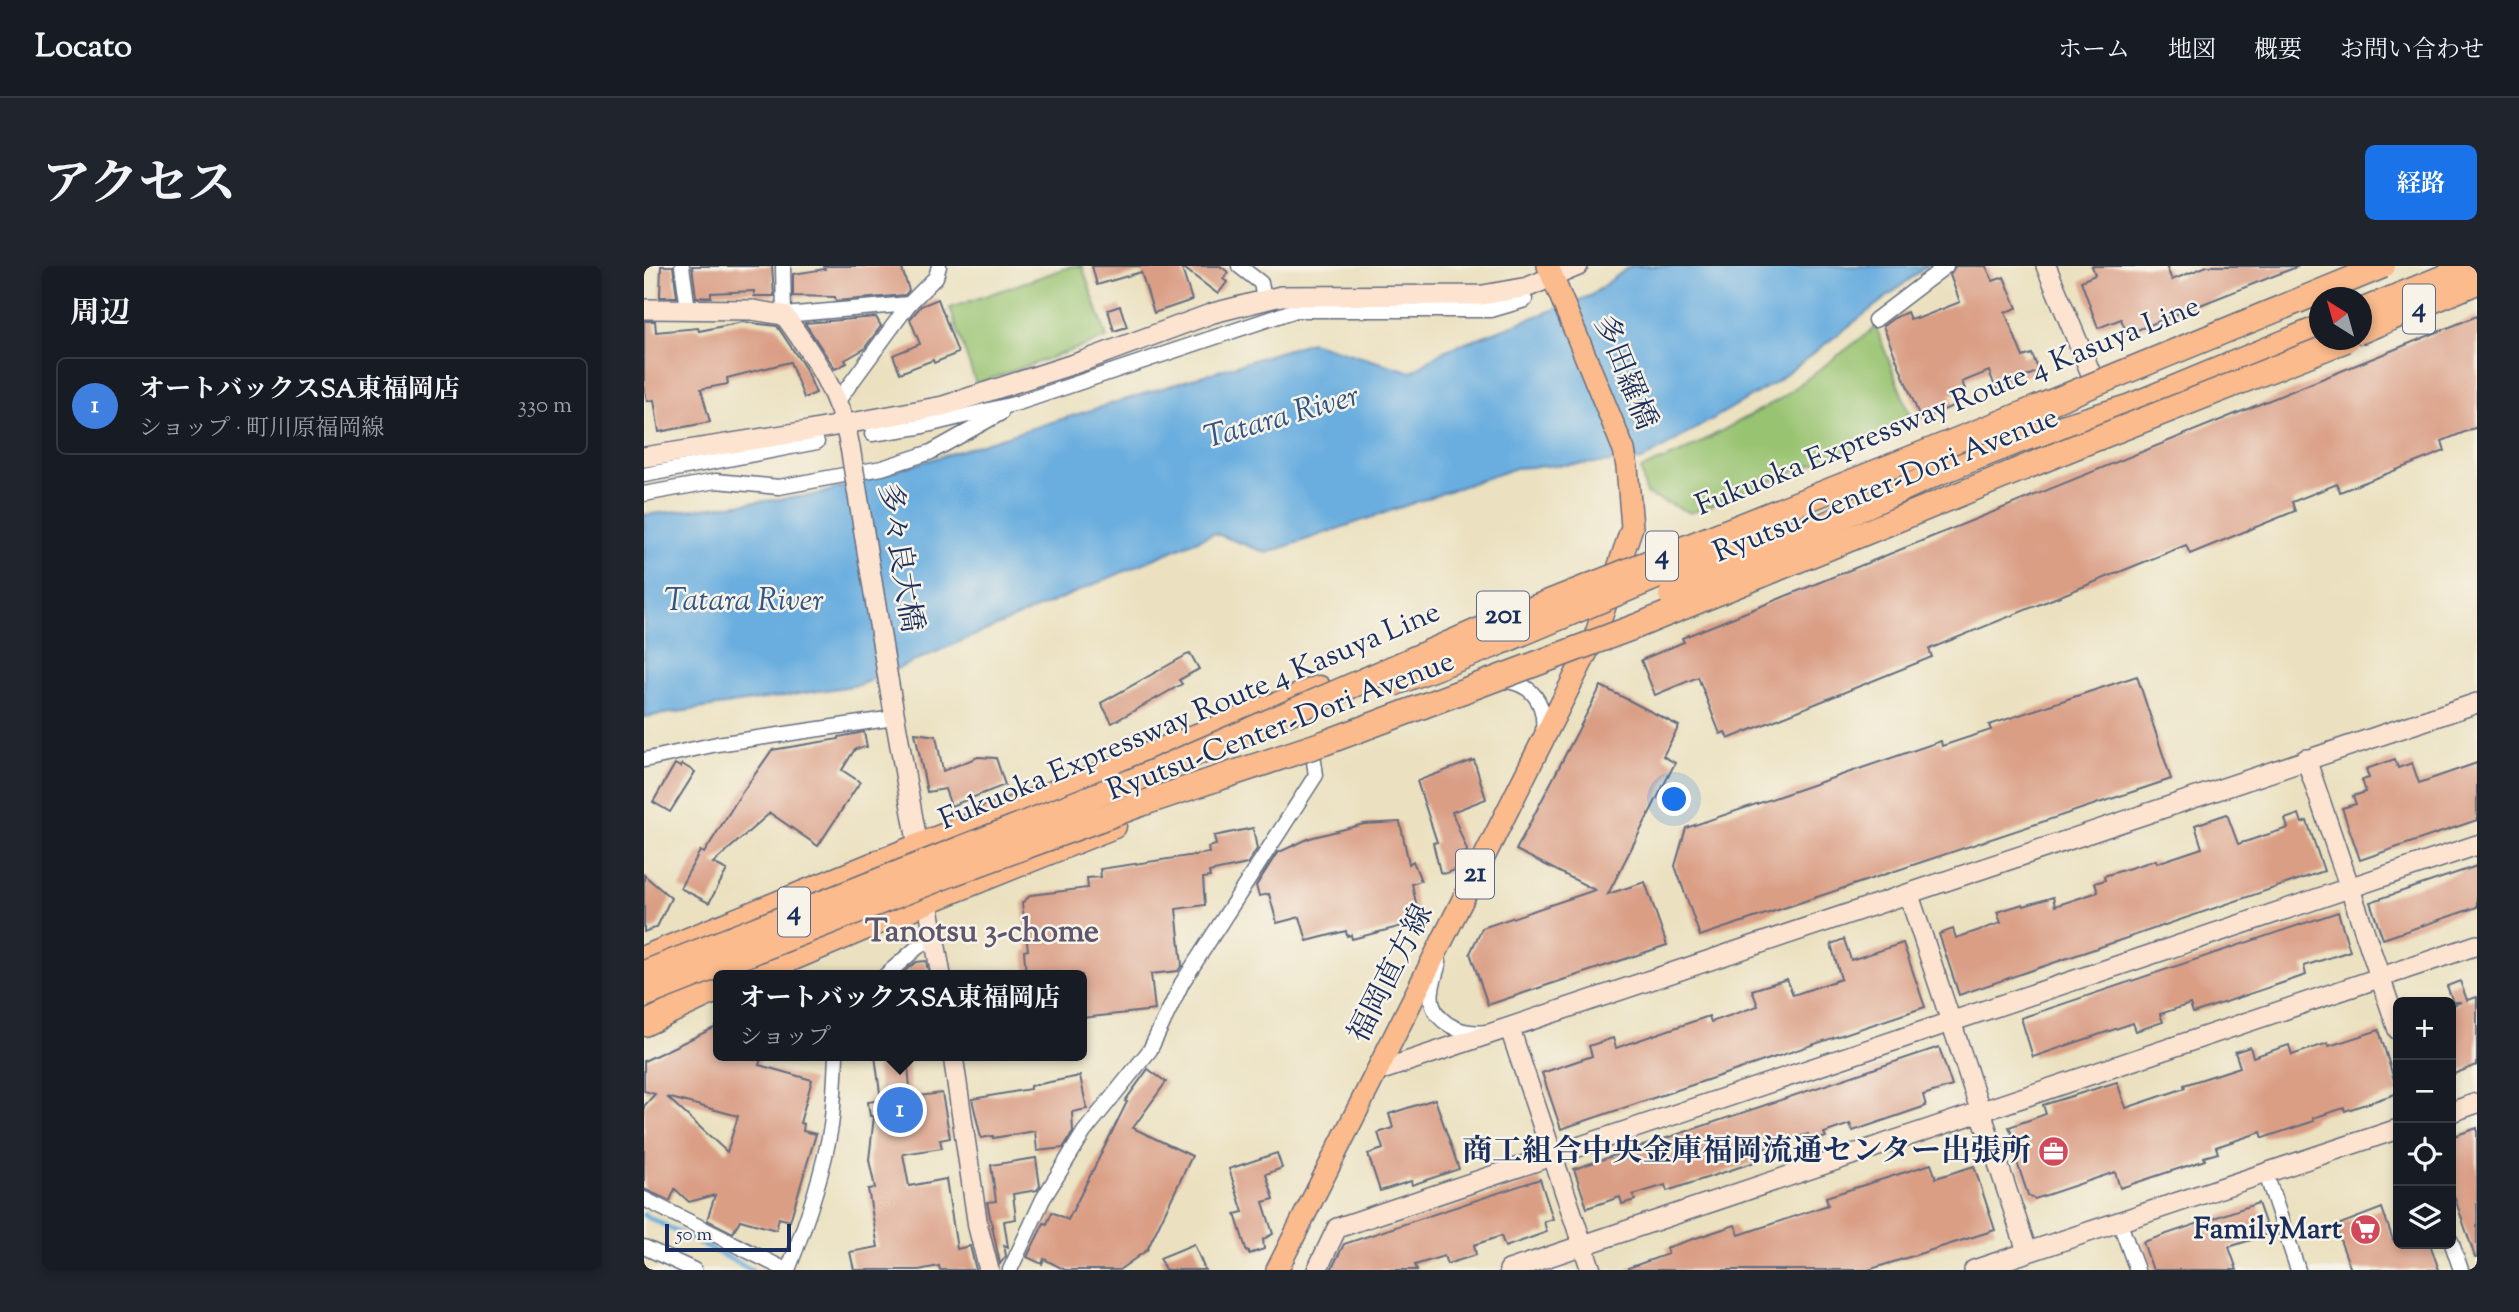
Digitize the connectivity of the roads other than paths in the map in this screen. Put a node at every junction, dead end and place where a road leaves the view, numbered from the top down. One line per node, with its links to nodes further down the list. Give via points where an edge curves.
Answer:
1 (682, 266): 18 (street)
2 (783, 266): 19 (street)
3 (939, 266): 15 (street, via 936,277)
4 (1239, 266): 13 (street, via 1261,283)
5 (1578, 266): 11 (street)
6 (1947, 266): 20 (street)
7 (2046, 266): 25 (street)
8 (2360, 266): 25 (highway, Ryutsu-Center-Dori Avenue / 201)
9 (2383, 266): 42 (highway, Fukuoka Expressway Route 4 Kasuya Line / 4, bridge, via 1496,623)
10 (2471, 266): 16 (highway)
11 (1550, 272): 13 (street, via 1528,287 1483,295 1337,294); 33 (main road, 多田羅橋 / 21)
12 (2477, 284): 21 (highway, 4)
13 (1264, 300): 29 (street, via 1213,313 943,406)
14 (1525, 300): 28 (street, via 1491,310 1296,310)
15 (909, 304): 19 (street); 27 (street)
16 (2372, 306)
17 (644, 309): 18 (street)
18 (688, 309): 19 (street)
19 (783, 315): 27 (street, 多々良大橋, via 815,357)
20 (1875, 320)
21 (2372, 327)
22 (2309, 332): 38 (highway, bridge, via 2129,407 2026,438 1940,472)
23 (2319, 350): 38 (highway, Fukuoka Expressway Route 4 Kasuya Line / 4, bridge, via 1637,626)
24 (2319, 350): 37 (highway, Ryutsu-Center-Dori Avenue / 201)
25 (2092, 376): 26 (highway, Ryutsu-Center-Dori Avenue / 201)
26 (2050, 392): 36 (highway, Ryutsu-Center-Dori Avenue / 201); 42 (highway, bridge, via 1726,550 1406,681)
27 (837, 402): 29 (street, 多々良大橋)
28 (1018, 403): 30 (street); 35 (street, via 931,452 883,468 779,487 716,481)
29 (846, 423): 32 (street); 41 (street, 多々良大橋, bridge)
30 (872, 434)
31 (817, 442): 34 (street)
32 (644, 457)
33 (1627, 467): 36 (main road, 福岡直方線 / 21, via 1632,527)
34 (644, 475)
35 (644, 494)
36 (1620, 567): 37 (main road, 福岡直方線 / 21); 48 (highway, Ryutsu-Center-Dori Avenue / 201)
37 (1595, 636): 39 (highway, Ryutsu-Center-Dori Avenue / 201); 43 (main road, 福岡直方線 / 21)
38 (1522, 668): 62 (highway, Fukuoka Expressway Route 4 Kasuya Line / 4, bridge, via 951,874)
39 (1446, 698): 43 (street, via 1502,680 1517,682 1535,693 1545,716); 44 (highway, Ryutsu-Center-Dori Avenue / 201)
40 (2477, 703): 46 (street)
41 (894, 718): 45 (street, via 717,744); 48 (street, 多々良大橋)
42 (1262, 725): 59 (highway, Fukuoka Expressway Route 4 Kasuya Line / 4, bridge)
43 (1541, 743): 52 (main road, 福岡直方線 / 21)
44 (1312, 748): 51 (highway, Ryutsu-Center-Dori Avenue / 201); 85 (street, via 1316,775 1182,983 1150,1050 1084,1132 1043,1199)
45 (644, 760)
46 (2306, 760): 49 (street); 50 (street)
47 (2477, 845): 49 (street)
48 (917, 848): 51 (street, 多々良大橋); 55 (highway, Ryutsu-Center-Dori Avenue / 201)
49 (2349, 888): 60 (street); 64 (street)
50 (1909, 895): 64 (street); 66 (street)
51 (928, 901): 53 (street, 多々良大橋); 56 (highway, Ryutsu-Center-Dori Avenue / 201)
52 (1448, 927): 66 (street, via 1431,993 1438,1017 1455,1029 1476,1033); 69 (main road, 福岡直方線 / 21)
53 (936, 937): 57 (street); 58 (street, 多々良大橋)
54 (2477, 945): 60 (street)
55 (644, 958)
56 (765, 970)
57 (893, 970)
58 (940, 970)
59 (644, 973)
60 (2380, 978): 63 (street); 72 (street)
61 (713, 991): 65 (highway)
62 (644, 995)
63 (2393, 1016)
64 (1951, 1021): 72 (street); 74 (street)
65 (644, 1024)
66 (1510, 1029): 69 (street); 74 (street)
67 (836, 1061): 83 (street, via 826,1148 802,1236)
68 (954, 1061): 84 (street, via 978,1227)
69 (1376, 1072): 86 (main road, 福岡直方線 / 21)
70 (2477, 1103): 71 (street)
71 (2456, 1110)
72 (1980, 1111): 78 (street); 81 (street)
73 (2393, 1131): 75 (street)
74 (1553, 1154): 78 (street); 87 (street, via 1337,1228)
75 (2266, 1174): 77 (street); 92 (street)
76 (644, 1199): 83 (street)
77 (2119, 1221): 81 (street); 91 (street)
78 (1583, 1245): 88 (street); 89 (street)
79 (644, 1247): 82 (street)
80 (2454, 1249): 93 (street)
81 (2027, 1251): 90 (street)
82 (694, 1270)
83 (787, 1270)
84 (989, 1270)
85 (1010, 1270)
86 (1277, 1270)
87 (1317, 1270)
88 (1509, 1270)
89 (1591, 1270)
90 (1973, 1270)
91 (2137, 1270)
92 (2298, 1270)
93 (2461, 1270)

